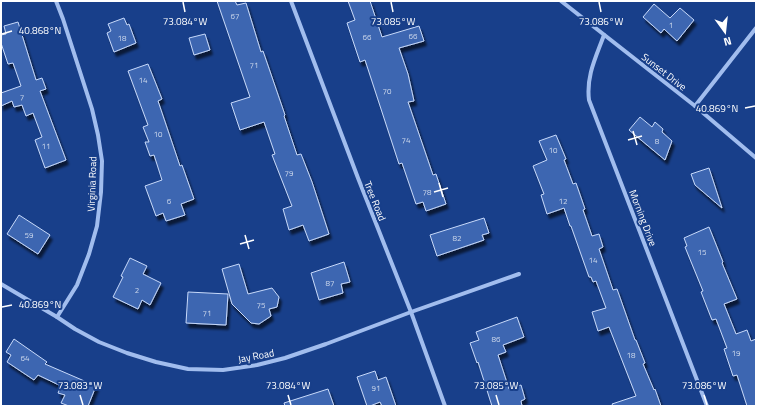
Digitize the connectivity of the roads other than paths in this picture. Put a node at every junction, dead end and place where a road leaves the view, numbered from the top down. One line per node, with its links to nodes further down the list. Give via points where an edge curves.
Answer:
1 (56, 1): 11 (street, Virginia Road, via 92,109 102,161 97,226 89,254 77,285)
2 (291, 1): 10 (street, Tree Road)
3 (561, 1): 5 (street, Sunset Drive)
4 (756, 28): 6 (street)
5 (604, 35): 6 (street, Sunset Drive); 13 (street, Morning Drive, via 591,72 589,100)
6 (695, 106): 7 (street, Sunset Drive)
7 (756, 158)
8 (520, 274): 10 (street, Jay Road)
9 (1, 284): 11 (street, Jay Road)
10 (411, 312): 11 (street, Jay Road, via 285,358 223,370 188,369 127,353 98,342); 12 (street, Tree Road)
11 (57, 317)
12 (445, 406)
13 (706, 406)

